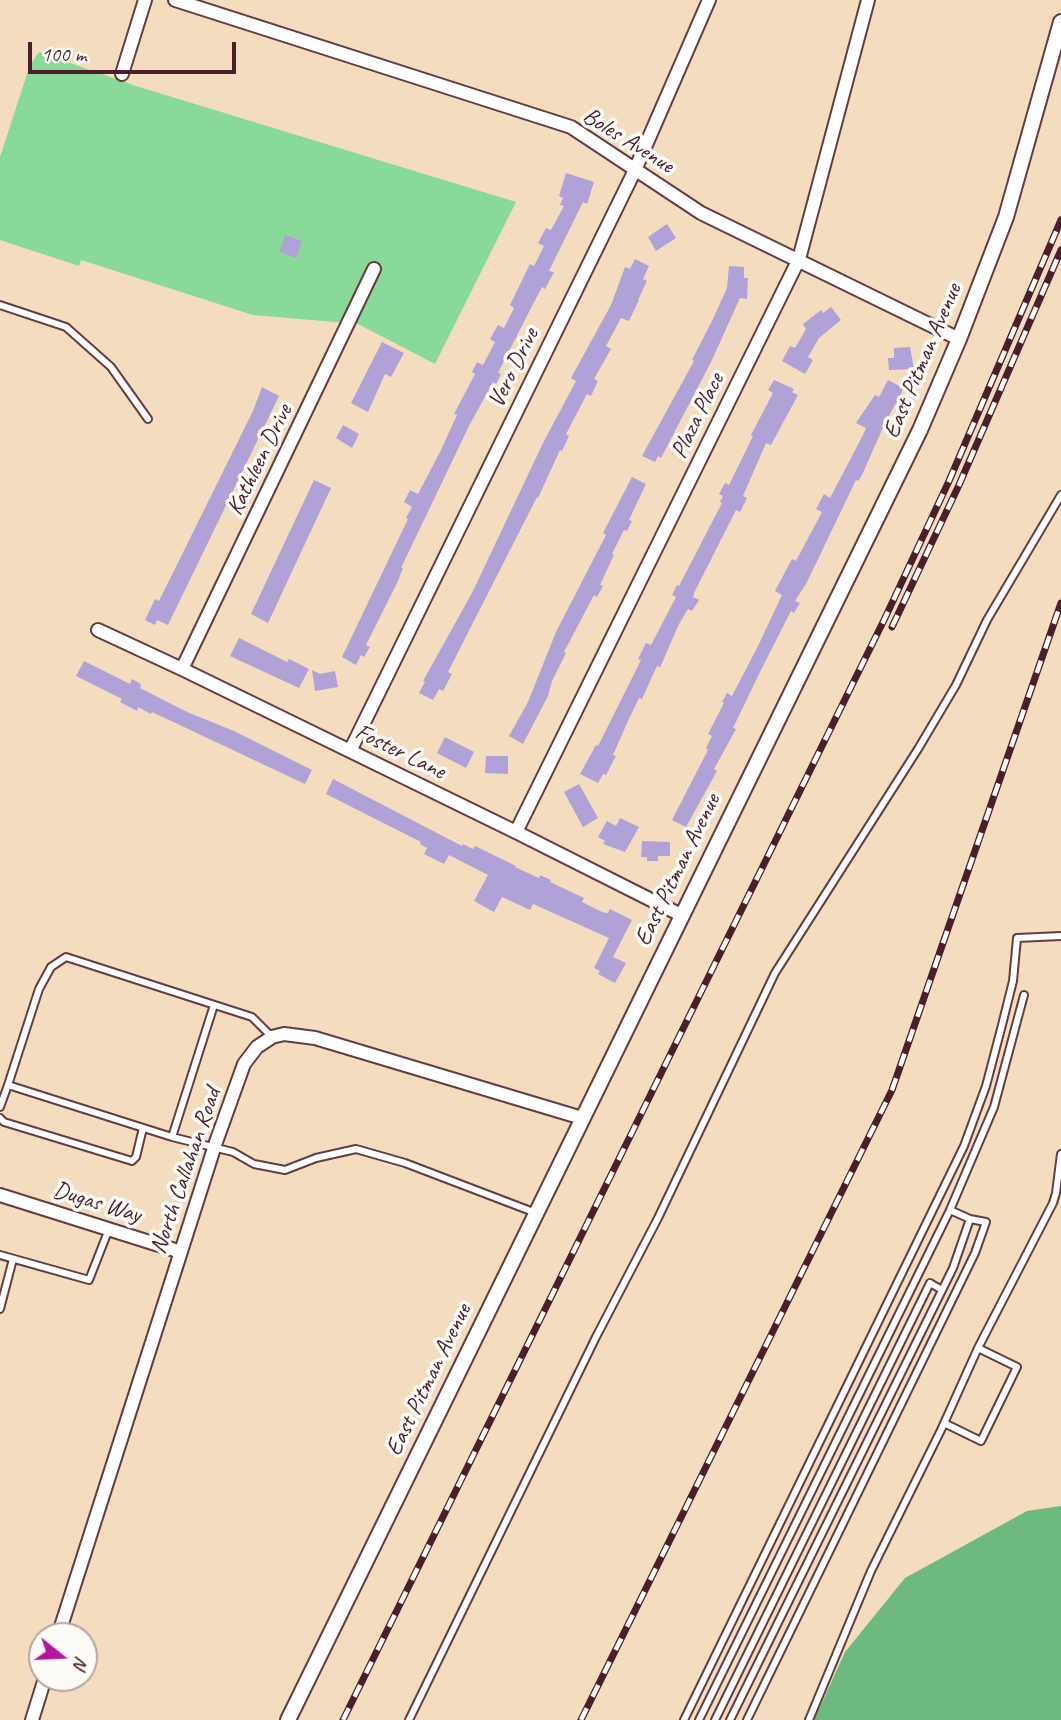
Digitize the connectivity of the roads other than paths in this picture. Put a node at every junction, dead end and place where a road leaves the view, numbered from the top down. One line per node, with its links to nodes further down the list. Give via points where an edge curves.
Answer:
1 (145, 0): 6 (street)
2 (175, 0): 7 (street, Boles Avenue, via 571,127)
3 (709, 0): 7 (street, Vero Drive)
4 (868, 0): 8 (street, Plaza Place)
5 (1061, 22): 11 (street, East Pitman Avenue, via 1006,217)
6 (122, 74)
7 (635, 170): 8 (street, Boles Avenue, via 701,213); 16 (street, Vero Drive)
8 (799, 259): 11 (street, Boles Avenue); 17 (street, Plaza Place)
9 (374, 269): 15 (street, Kathleen Drive)
10 (0, 305): 12 (lane, via 66,327 111,367)
11 (959, 339): 18 (street, East Pitman Avenue, via 920,430)
12 (148, 419)
13 (1061, 495): 47 (lane, via 918,749 775,973)
14 (98, 630): 15 (street, Foster Lane)
15 (182, 669): 16 (street, Foster Lane)
16 (350, 751): 17 (street, Foster Lane)
17 (516, 832): 18 (street, Foster Lane)
18 (681, 915): 26 (street, East Pitman Avenue)
19 (1061, 936): 48 (lane, via 1017,938 1002,1025 964,1146)
20 (1024, 995): 32 (lane, via 995,1107)
21 (214, 1005): 22 (lane, via 252,1017); 23 (lane, via 66,957 51,967 40,989); 28 (lane)
22 (272, 1037): 26 (street, via 315,1038); 29 (street, North Callahan Road, via 244,1064)
23 (8, 1085): 24 (lane); 27 (lane)
24 (0, 1107)
25 (0, 1118): 27 (lane, via 132,1161)
26 (582, 1118): 33 (street, East Pitman Avenue)
27 (144, 1128): 28 (lane)
28 (172, 1137): 29 (lane)
29 (214, 1149): 33 (lane, via 285,1170 356,1149); 36 (street, North Callahan Road)
30 (1061, 1154): 41 (lane, via 1053,1203)
31 (0, 1195): 35 (street, Dugas Way)
32 (950, 1210): 34 (lane); 49 (lane)
33 (536, 1213): 46 (street, East Pitman Avenue)
34 (970, 1219): 39 (lane); 52 (lane, via 986,1222 975,1253)
35 (109, 1229): 36 (street, Dugas Way); 38 (lane, via 89,1280)
36 (181, 1252): 43 (street, North Callahan Road)
37 (0, 1255): 38 (lane)
38 (13, 1259): 40 (lane)
39 (942, 1290): 50 (lane, via 930,1283); 51 (lane)
40 (0, 1309)
41 (978, 1348): 42 (lane); 42 (lane, via 1017,1367 981,1441)
42 (944, 1423): 53 (lane, via 871,1571)
43 (62, 1622)
44 (41, 1692): 45 (street)
45 (32, 1720)
46 (288, 1720)
47 (409, 1720)
48 (684, 1720)
49 (699, 1720)
50 (715, 1720)
51 (730, 1720)
52 (747, 1720)
53 (808, 1720)

